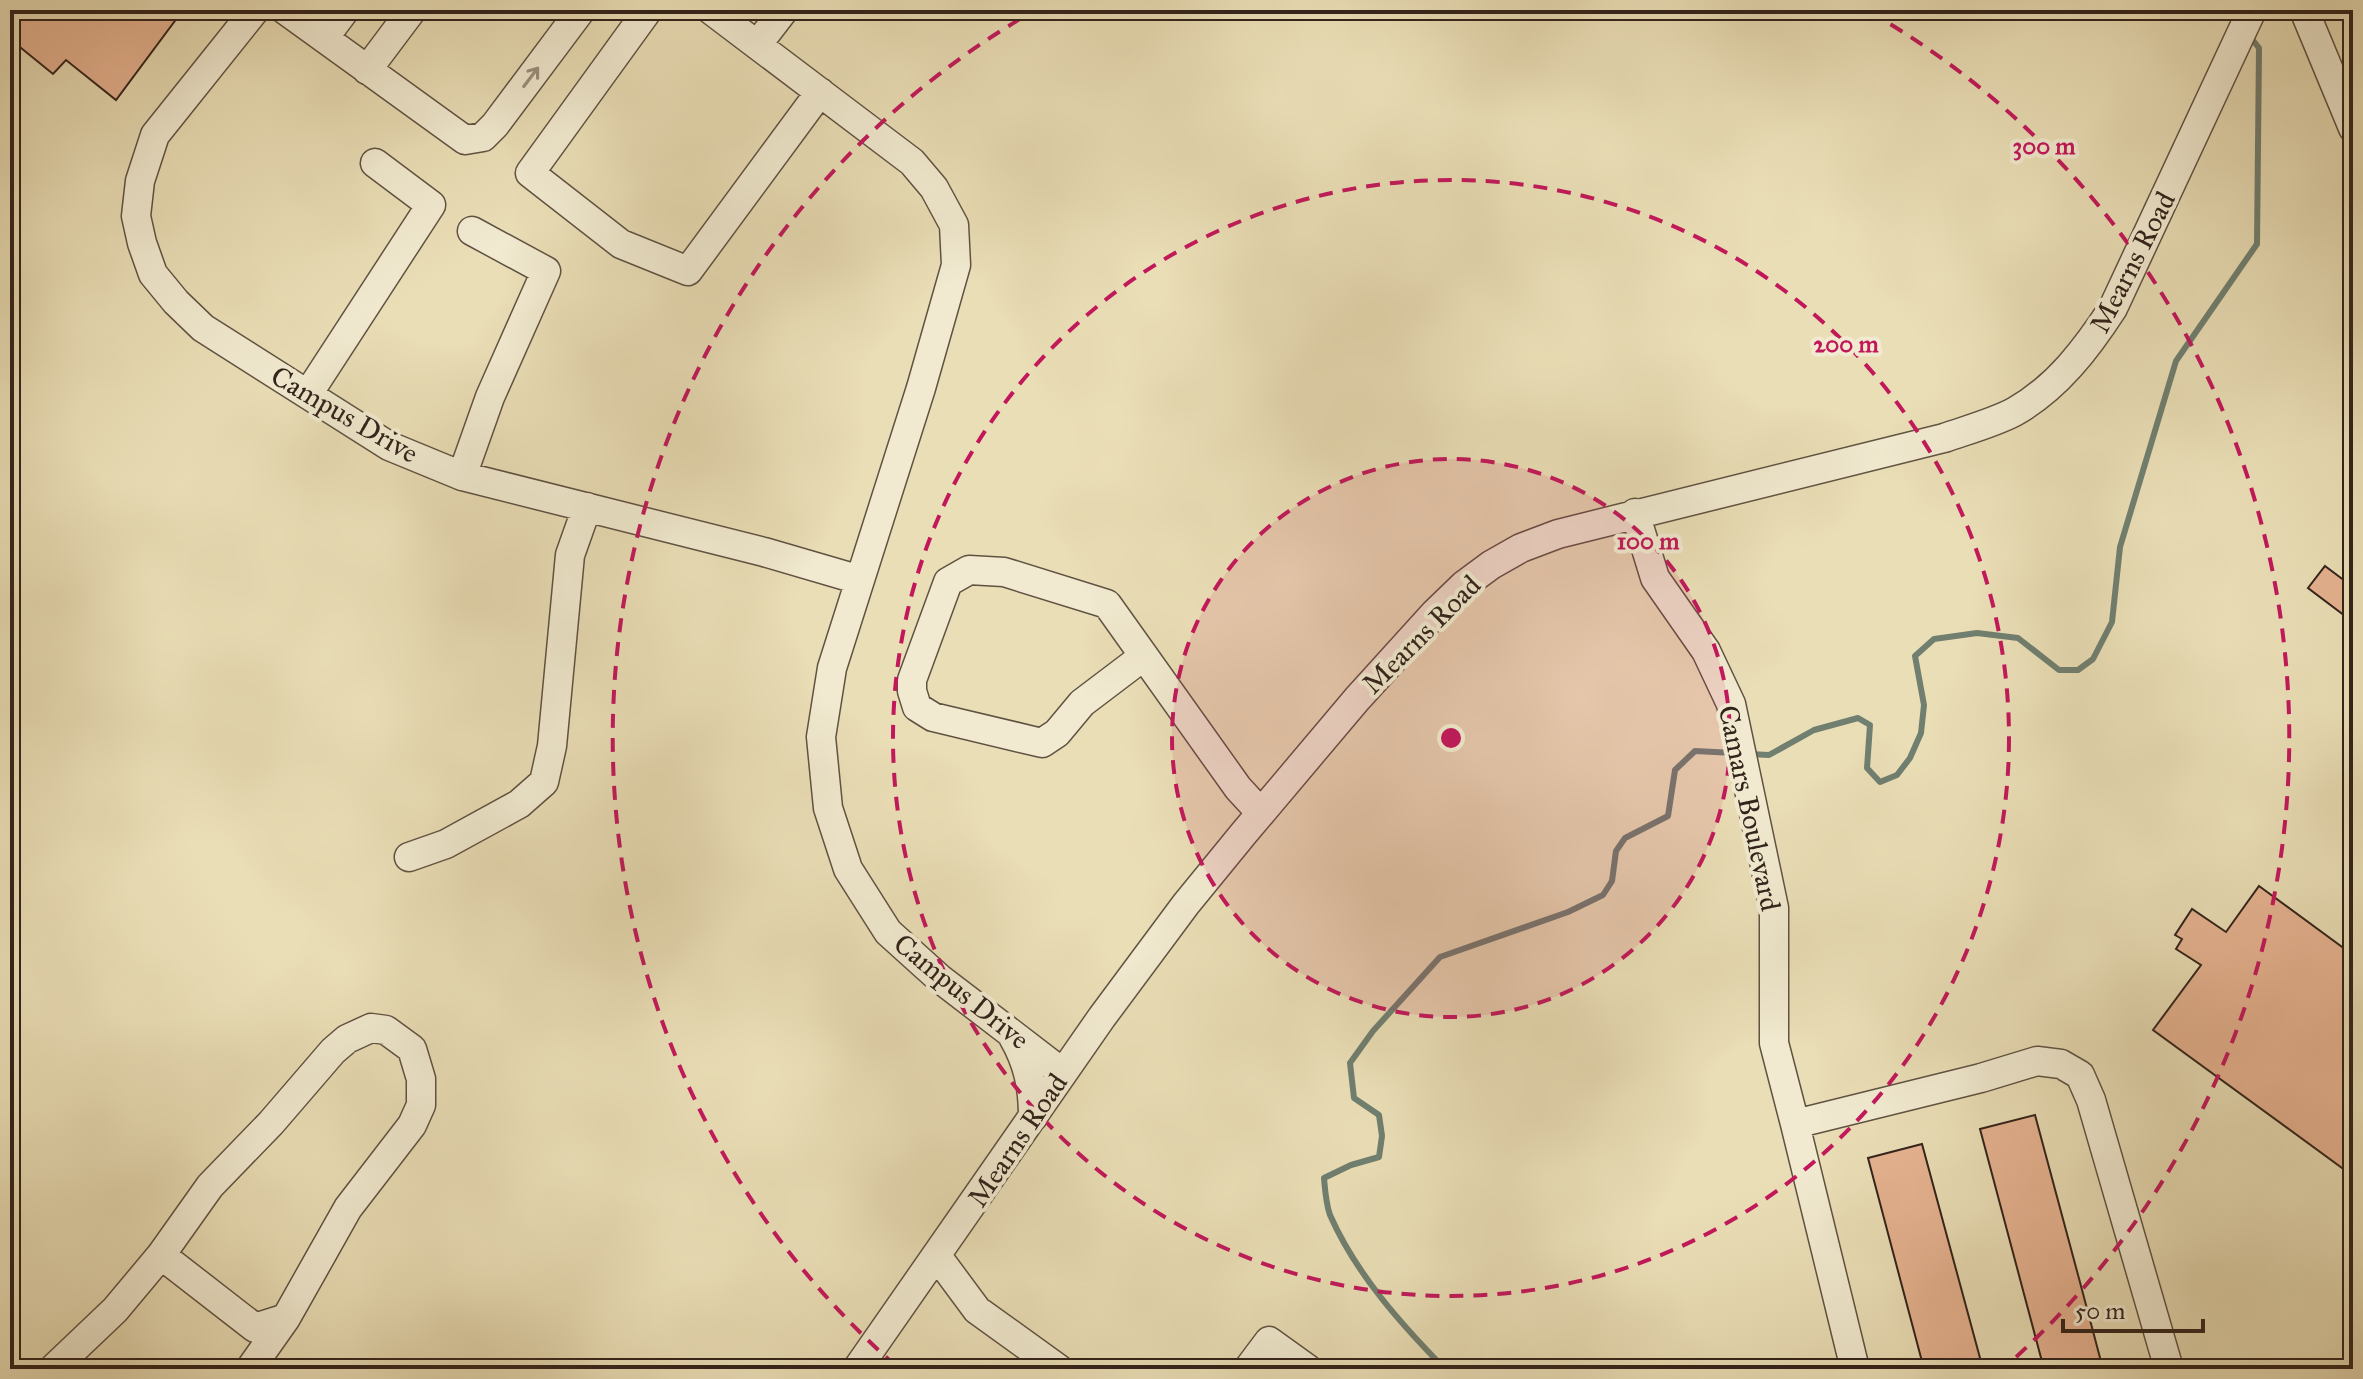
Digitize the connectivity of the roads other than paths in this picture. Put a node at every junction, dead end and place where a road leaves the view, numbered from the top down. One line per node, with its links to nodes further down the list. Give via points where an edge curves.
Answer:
1 (255, 10): 18 (street, Campus Drive, via 155,135 140,181 136,216 153,274 176,302 203,328)
2 (285, 10): 11 (street)
3 (345, 10): 11 (street)
4 (412, 10): 13 (street)
5 (581, 10): 13 (street, one-way to 5, via 465,140 483,137)
6 (648, 10): 14 (street, via 530,173 621,244 688,271)
7 (711, 10): 12 (street, Campus Drive)
8 (784, 10): 12 (street)
9 (2252, 10): 21 (street, Mearns Road, via 2113,308 2092,341 2037,398 2003,417 1944,438)
10 (2304, 10): 15 (street)
11 (324, 38): 13 (street)
12 (757, 45): 14 (street, Campus Drive)
13 (367, 70)
14 (820, 92): 22 (street, Campus Drive, via 912,162 954,225 956,265)
15 (2353, 128)
16 (375, 163): 18 (street, via 431,205)
17 (472, 231): 19 (street, via 546,271 490,397)
18 (308, 394): 19 (street, Campus Drive, via 389,446)
19 (462, 476): 20 (street, Campus Drive)
20 (587, 507): 22 (street, Campus Drive); 25 (street, via 570,555 544,782 519,804 446,844)
21 (1635, 513): 24 (street, Mearns Road, via 1521,548 1464,585); 29 (street, Camars Boulevard, via 1655,578 1706,651 1731,704 1774,908 1774,1043)
22 (860, 580): 26 (street, Campus Drive, via 832,668 821,737 828,808 848,869 888,932)
23 (1144, 656): 23 (street, via 1107,604 1004,572 969,570 948,582 912,691 917,707 933,717 1042,743 1082,703); 24 (street)
24 (1261, 813): 27 (street, Mearns Road, via 1186,904)
25 (409, 857)
26 (1011, 1033): 27 (street, Campus Drive); 28 (street, via 1031,1079)
27 (1063, 1073): 28 (street, Mearns Road)
28 (1033, 1117): 31 (street, Mearns Road)
29 (1795, 1124): 39 (street, Camars Boulevard); 40 (street, via 2037,1061 2061,1064 2080,1075)
30 (161, 1255): 32 (street, via 255,1328); 32 (street, via 210,1186 333,1051 371,1028 386,1030 412,1049 421,1079 421,1105 412,1125 348,1208); 33 (street, via 115,1310)
31 (937, 1256): 35 (street, Mearns Road); 36 (street, via 977,1310)
32 (286, 1318): 34 (street)
33 (53, 1369)
34 (250, 1369)
35 (857, 1369)
36 (1059, 1369)
37 (1248, 1369): 38 (street, via 1269,1341)
38 (1308, 1369)
39 (1855, 1369)
40 (2169, 1369)

